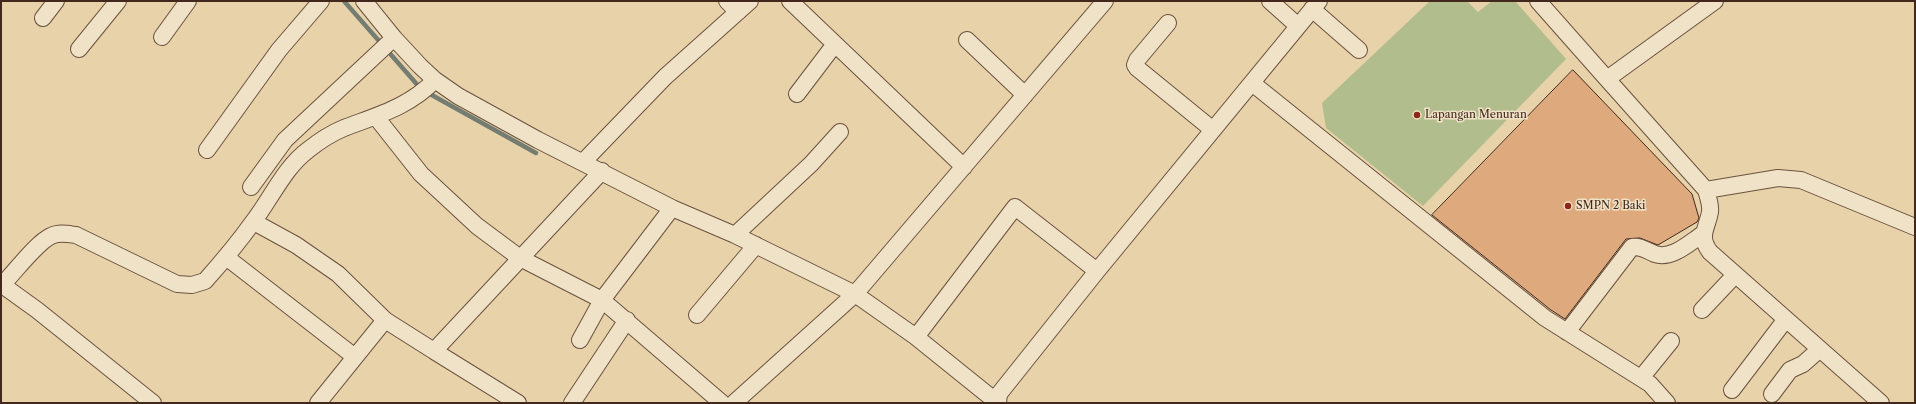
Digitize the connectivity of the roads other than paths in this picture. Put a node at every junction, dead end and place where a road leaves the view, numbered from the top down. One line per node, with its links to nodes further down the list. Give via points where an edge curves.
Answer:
1 (56, 1): 14 (street)
2 (118, 1): 21 (street)
3 (188, 1): 17 (street)
4 (321, 1): 31 (street, via 279,50)
5 (364, 1): 18 (street)
6 (750, 1): 13 (street)
7 (790, 1): 20 (street)
8 (1105, 1): 27 (street)
9 (1270, 1): 16 (street)
10 (1538, 1): 23 (street)
11 (1715, 1): 23 (street)
12 (1316, 5): 16 (street); 22 (street)
13 (732, 7): 32 (street)
14 (43, 18)
15 (1168, 22): 29 (street, via 1135,65)
16 (1298, 26): 24 (street)
17 (162, 37)
18 (394, 38): 25 (street); 35 (street, via 286,140)
19 (967, 40): 27 (street)
20 (835, 44): 26 (street); 33 (street)
21 (79, 49)
22 (1359, 50)
23 (1607, 79): 36 (street)
24 (1252, 83): 29 (street); 55 (street, via 1523,301)
25 (427, 87): 28 (street, via 405,103); 32 (street, via 458,96)
26 (797, 94)
27 (1025, 95): 33 (street)
28 (376, 117): 38 (street, via 343,128 308,150 296,161); 44 (street, via 435,188 477,226)
29 (1213, 130): 45 (street)
30 (840, 132): 41 (street, via 811,164)
31 (207, 150)
32 (583, 162): 34 (street)
33 (964, 167): 48 (street)
34 (602, 171): 37 (street); 44 (street)
35 (252, 187)
36 (1706, 190): 39 (street, via 1778,178 1801,180); 40 (street, via 1710,210)
37 (672, 208): 41 (street); 49 (street)
38 (254, 222): 43 (street); 53 (street, via 296,245 338,274)
39 (1915, 226)
40 (1703, 234): 46 (street, via 1705,246); 55 (street, via 1676,252 1666,255 1632,247)
41 (734, 235): 42 (street)
42 (756, 245): 48 (street); 51 (street)
43 (226, 256): 47 (street, via 200,284 177,284 67,233 52,235 43,242); 61 (street)
44 (520, 258): 49 (street); 60 (street)
45 (1097, 271): 56 (street, via 1015,207); 71 (street, via 1000,394)
46 (1735, 275): 50 (street); 52 (street)
47 (2, 285): 65 (street)
48 (855, 294): 56 (street); 70 (street)
49 (602, 300): 54 (street); 57 (street)
50 (1702, 310)
51 (697, 315)
52 (1786, 319): 59 (street); 63 (street)
53 (385, 320): 60 (street); 61 (street)
54 (627, 320): 68 (street); 69 (street)
55 (1567, 332): 62 (street)
56 (916, 337): 71 (street)
57 (580, 340)
58 (1671, 341): 62 (street)
59 (1820, 349): 64 (street, via 1804,364 1787,373); 73 (street)
60 (434, 351): 67 (street)
61 (355, 357): 66 (street)
62 (1641, 378): 72 (street, via 1654,387)
63 (1732, 390)
64 (1772, 394)
65 (152, 403)
66 (318, 403)
67 (518, 403)
68 (572, 403)
69 (722, 403)
70 (734, 403)
71 (998, 403)
72 (1667, 403)
73 (1881, 403)

